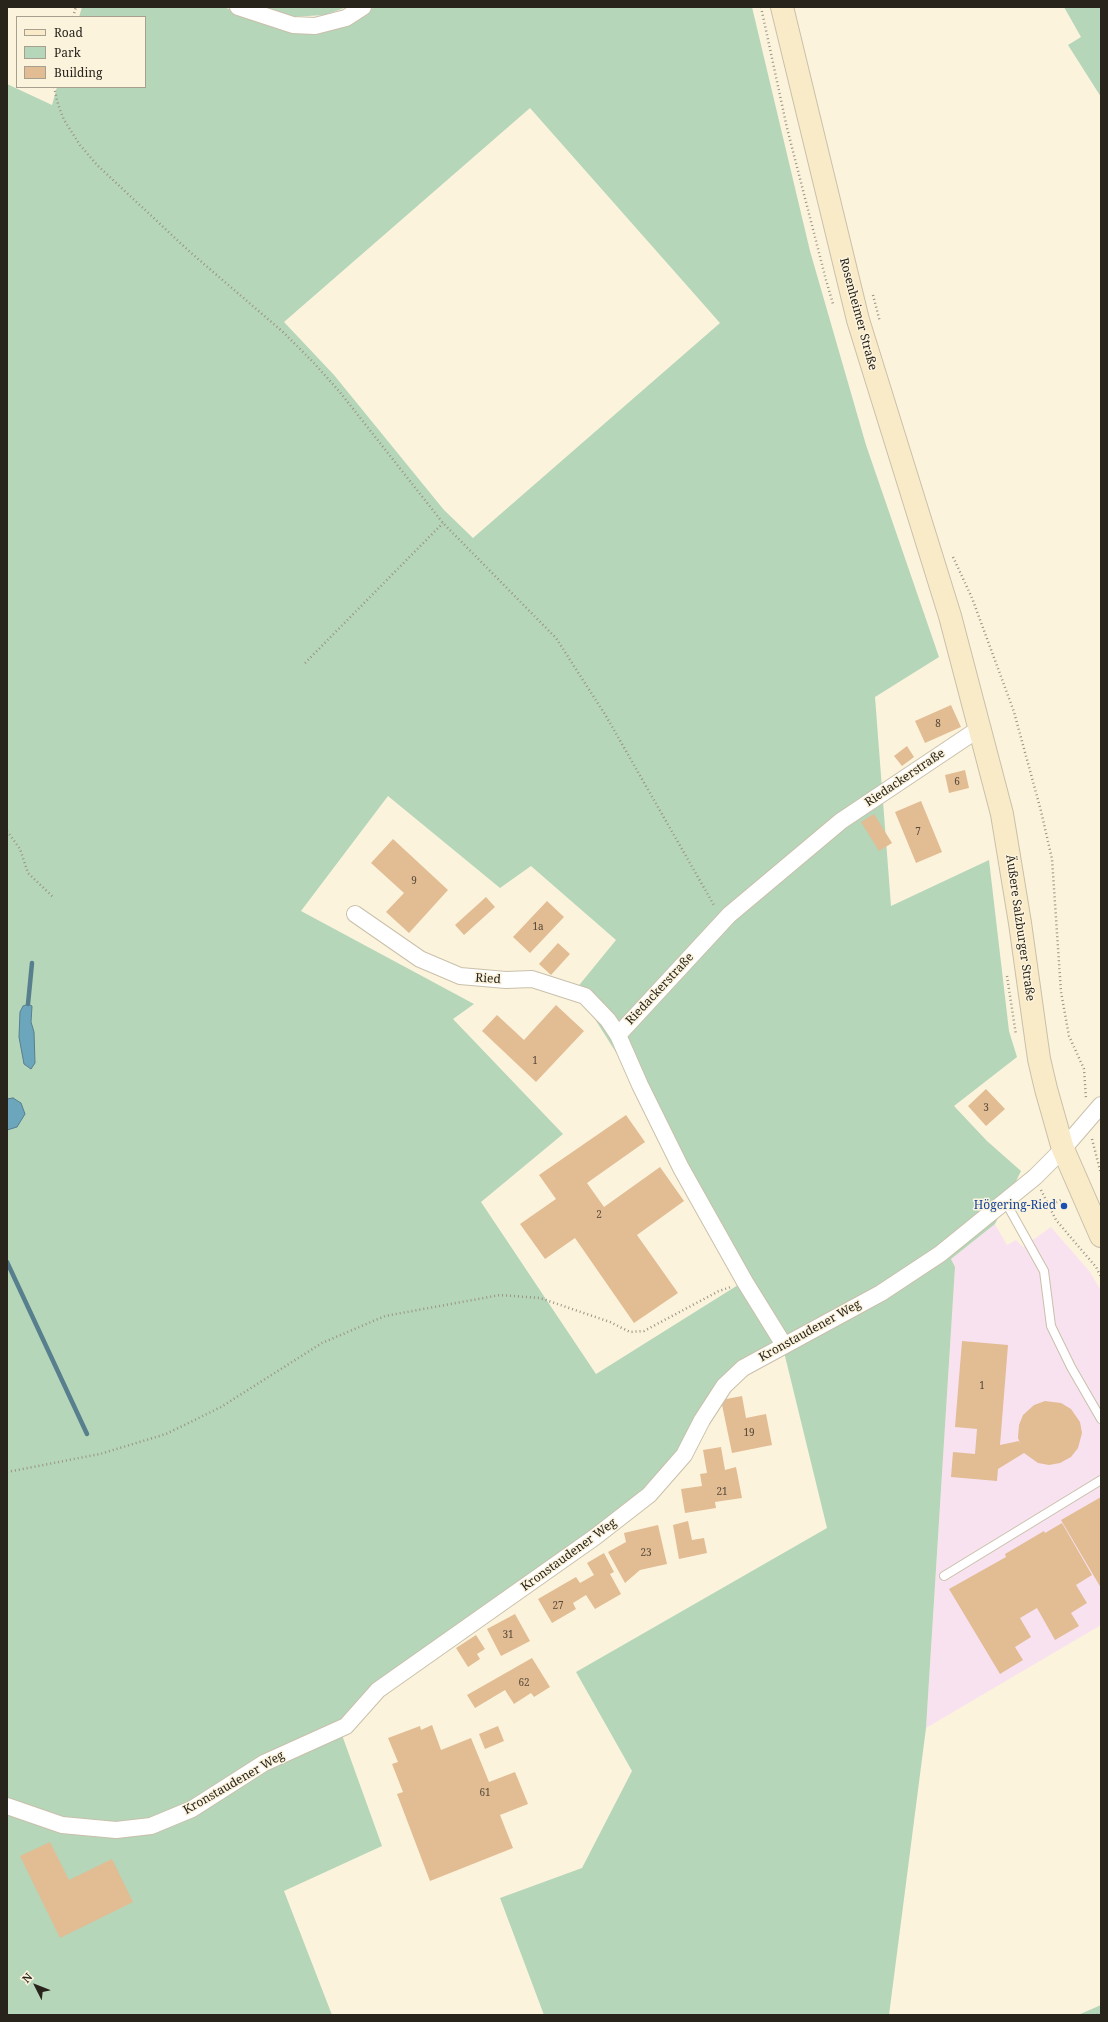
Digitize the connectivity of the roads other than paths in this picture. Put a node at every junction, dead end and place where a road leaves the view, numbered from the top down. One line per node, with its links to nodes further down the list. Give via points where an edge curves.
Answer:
1 (238, 7): 2 (street, via 293,25 315,26 346,18)
2 (363, 7)
3 (782, 7): 4 (main road, Rosenheimer Straße, via 858,320)
4 (950, 616): 5 (main road, Äußere Salzburger Straße)
5 (980, 728): 7 (street, Riedackerstraße, via 841,821 723,921); 9 (main road, Äußere Salzburger Straße, via 1002,814 1039,1059)
6 (355, 914): 7 (street, Ried, via 420,958 460,976 506,980 532,979 585,996 608,1020)
7 (618, 1035): 12 (street, Riedackerstraße, via 681,1168 745,1282)
8 (1101, 1105): 9 (street, Kronstaudener Weg)
9 (1063, 1150): 10 (street, Kronstaudener Weg); 11 (main road, Äußere Salzburger Straße)
10 (1005, 1201): 12 (street, Kronstaudener Weg, via 940,1254 881,1293); 13 (lane, via 1044,1271 1052,1326 1071,1367)
11 (1101, 1236)
12 (784, 1345): 16 (street, Kronstaudener Weg, via 743,1368 724,1386 684,1454 649,1496 378,1690 346,1726 264,1763 192,1809 151,1826 116,1830 62,1825)
13 (1101, 1419)
14 (1101, 1480): 15 (lane)
15 (944, 1576)
16 (7, 1806)

